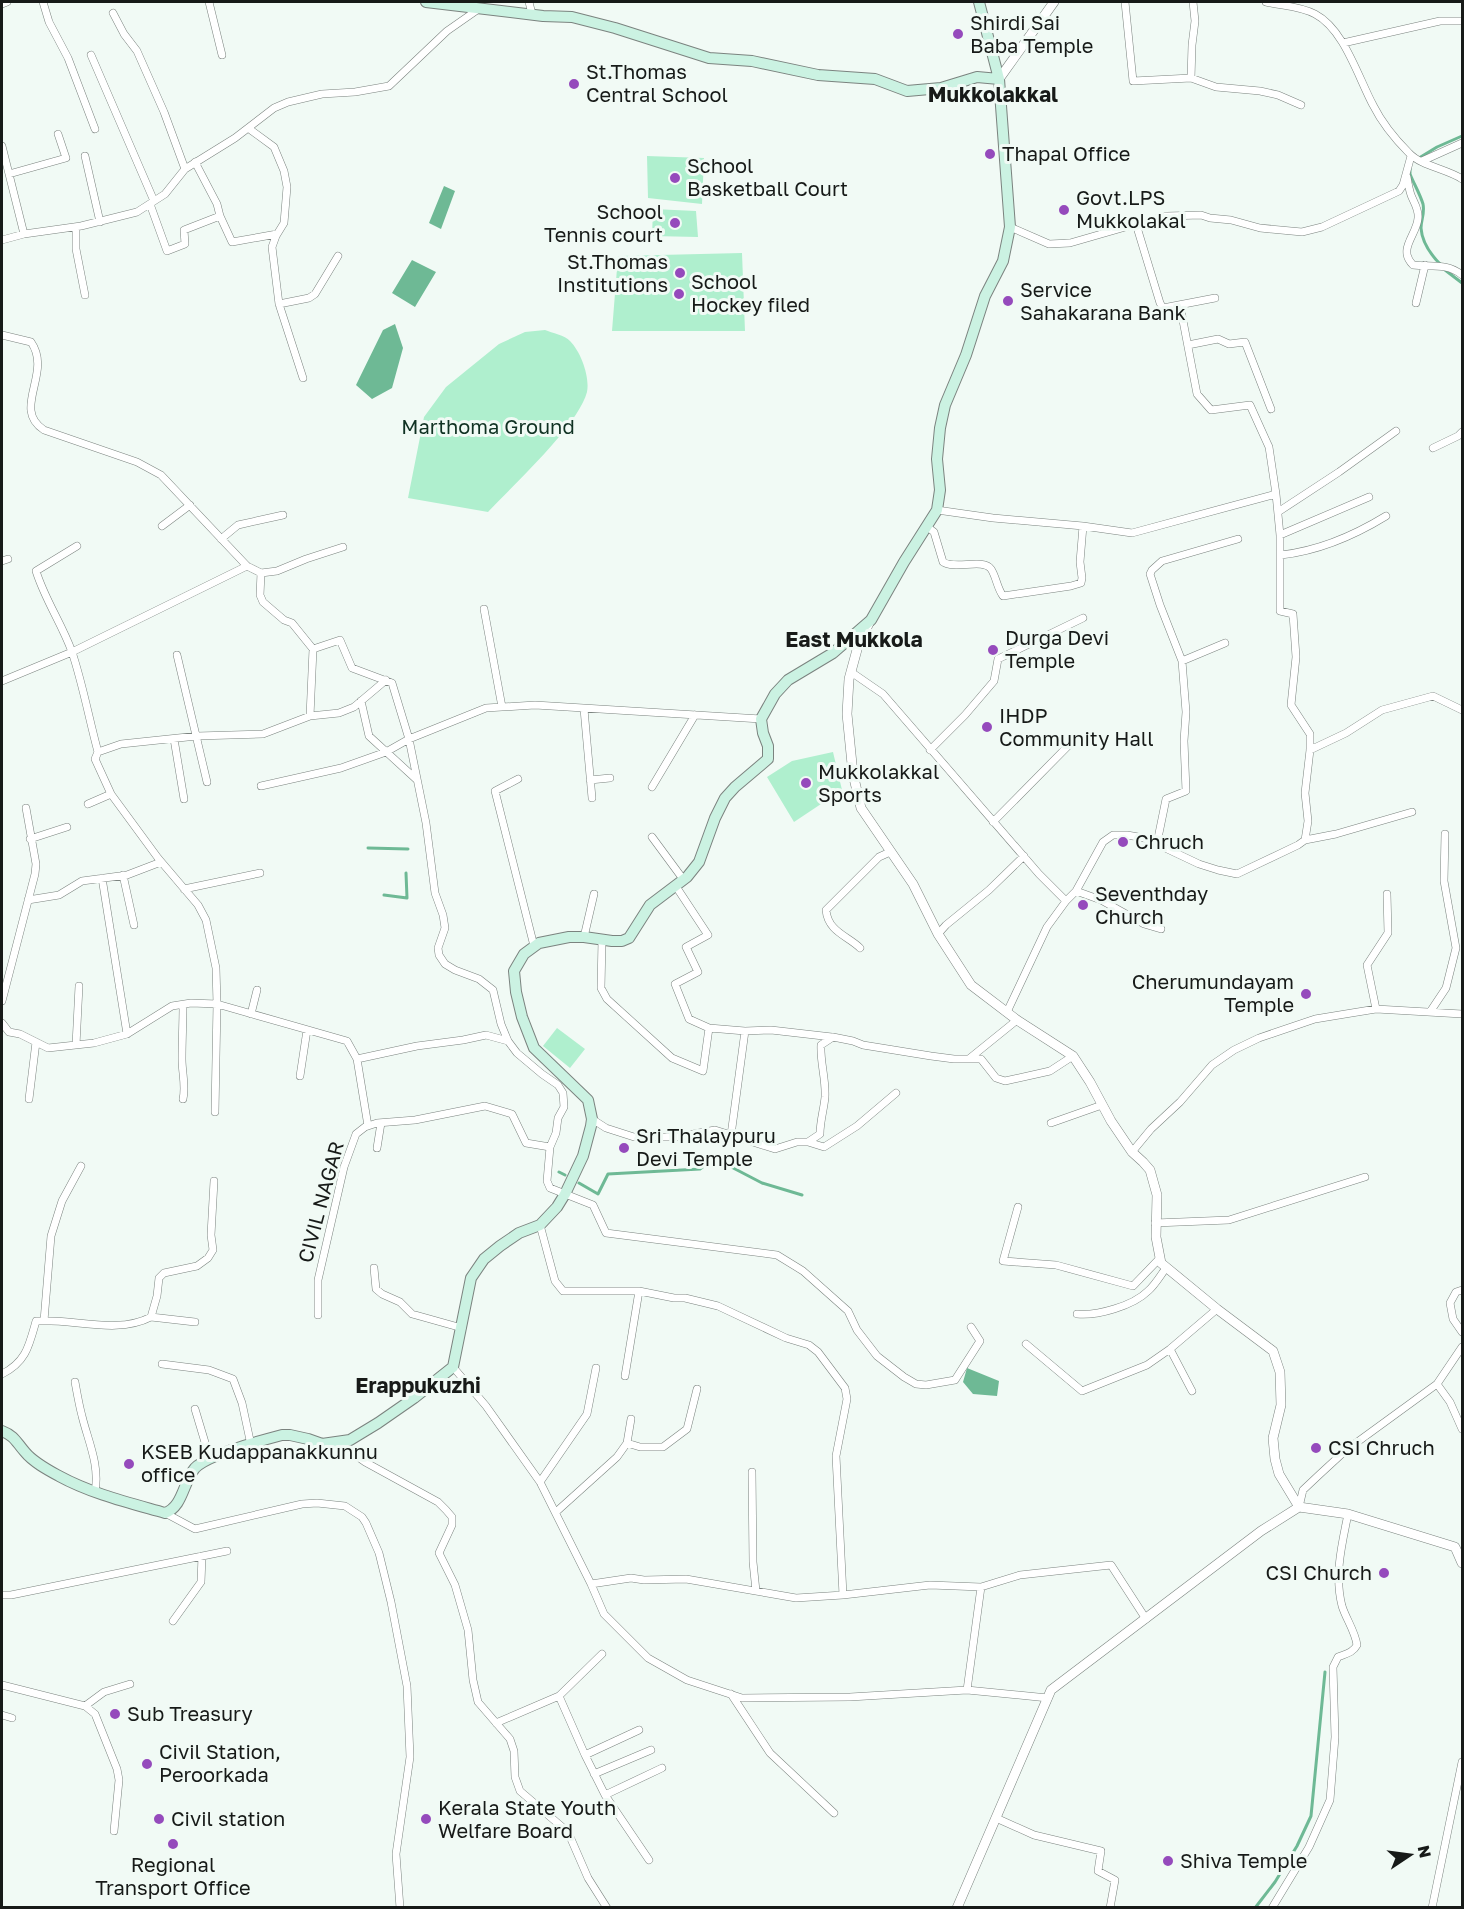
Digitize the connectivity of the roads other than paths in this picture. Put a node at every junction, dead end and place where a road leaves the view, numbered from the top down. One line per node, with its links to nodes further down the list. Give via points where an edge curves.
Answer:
1 (8, 2): 11 (street)
2 (43, 2): 24 (street)
3 (209, 2): 19 (street)
4 (426, 2): 13 (main road)
5 (530, 2): 15 (street)
6 (979, 2): 21 (main road)
7 (1054, 2): 21 (street)
8 (1125, 2): 20 (street, via 1133,81)
9 (1193, 2): 20 (street)
10 (1266, 2): 12 (street)
11 (2, 4)
12 (1293, 4): 17 (street, via 1316,14)
13 (480, 8): 15 (main road); 23 (street, via 447,31 389,86 288,102)
14 (112, 13): 32 (street, via 137,51)
15 (532, 14): 21 (main road, via 572,16 709,58 752,61 818,75 874,79 907,91 941,88 977,77)
16 (1462, 21): 17 (street, via 1440,21)
17 (1343, 43): 29 (street, via 1374,107)
18 (91, 55): 36 (street)
19 (222, 55)
20 (1191, 78): 22 (street, via 1216,87 1278,95)
21 (999, 79): 41 (main road)
22 (1301, 105)
23 (248, 128): 31 (street); 43 (street, via 274,147 284,171 284,223)
24 (95, 129)
25 (58, 134): 33 (street, via 66,158)
26 (1462, 143): 30 (street)
27 (2, 146): 33 (street)
28 (85, 156): 38 (street)
29 (1411, 156): 30 (street); 34 (street)
30 (1422, 161): 35 (street)
31 (195, 162): 32 (street); 37 (street)
32 (185, 169): 36 (street, via 165,194)
33 (9, 174): 42 (street)
34 (1406, 174): 39 (street, via 1399,191 1310,231 1260,228 1201,214 1167,216); 46 (street, via 1419,215 1406,253 1413,265)
35 (1462, 179)
36 (152, 203): 37 (street, via 167,251 185,244 184,230); 38 (street, via 137,212)
37 (220, 216): 43 (street, via 232,242)
38 (100, 222): 40 (street)
39 (1136, 224): 41 (street, via 1070,243 1049,244); 52 (street, via 1160,303 1163,308)
40 (76, 227): 42 (street); 48 (street)
41 (1010, 227): 63 (main road, via 1003,261 985,296 945,405 937,459)
42 (24, 234): 44 (street)
43 (277, 234): 51 (street, via 272,247)
44 (2, 240)
45 (338, 256): 51 (street, via 315,294)
46 (1425, 265): 47 (street, via 1449,267); 50 (street)
47 (1462, 275)
48 (85, 295)
49 (1215, 298): 52 (street)
50 (1416, 303)
51 (279, 304): 55 (street)
52 (1180, 305): 54 (street)
53 (2, 335): 62 (street, via 31,342 38,351 31,398 36,425 137,462 161,475)
54 (1188, 345): 56 (street, via 1218,339 1229,344 1245,342); 60 (street, via 1197,394 1211,410 1250,405 1269,447)
55 (303, 378)
56 (1271, 409)
57 (1396, 431): 64 (street)
58 (1462, 432): 59 (street)
59 (1433, 448)
60 (1276, 494): 64 (street); 69 (street, via 1132,533)
61 (1369, 497): 70 (street)
62 (190, 505): 67 (street); 71 (street)
63 (937, 510): 68 (main road); 69 (street)
64 (1278, 512): 70 (street)
65 (283, 515): 71 (street, via 238,525)
66 (1386, 516): 75 (street, via 1365,530 1297,554)
67 (162, 526)
68 (926, 526): 69 (street, via 934,532 943,562 950,566 986,566 1003,596 1081,583); 80 (main road)
69 (1083, 526)
70 (1280, 535): 75 (street)
71 (221, 539): 76 (street)
72 (1238, 539): 85 (street, via 1162,561 1150,574)
73 (77, 546): 83 (street, via 36,571)
74 (343, 547): 77 (street)
75 (1281, 555): 101 (street, via 1280,611 1293,614 1296,657 1291,705 1310,734)
76 (247, 566): 77 (street); 83 (street)
77 (261, 573): 82 (street, via 263,602 292,623)
78 (484, 609): 90 (street)
79 (1083, 618): 100 (street, via 998,659 993,681)
80 (871, 620): 86 (street); 95 (main road, via 833,653 788,680)
81 (1225, 643): 85 (street)
82 (313, 649): 87 (street, via 340,640 352,668); 94 (street)
83 (72, 652): 88 (street); 102 (street)
84 (177, 655): 96 (street)
85 (1182, 661): 123 (street, via 1186,792 1166,799)
86 (851, 672): 100 (street, via 883,694); 124 (street, via 847,714 853,774 861,808)
87 (386, 680): 89 (street); 98 (street, via 392,683)
88 (2, 681)
89 (361, 701): 94 (street, via 339,713); 103 (street, via 369,736)
90 (502, 707): 91 (street); 98 (street, via 486,708)
91 (584, 709): 93 (street); 107 (street)
92 (1462, 710): 101 (street, via 1433,696 1382,710)
93 (696, 715): 95 (street); 110 (street)
94 (310, 716): 96 (street, via 263,734)
95 (761, 719): 130 (main road, via 768,759 725,798 699,862)
96 (197, 736): 97 (street); 108 (street)
97 (174, 739): 102 (street, via 121,744); 113 (street)
98 (409, 740): 103 (street); 106 (street)
99 (1069, 745): 117 (street)
100 (930, 750): 117 (street)
101 (1310, 750): 122 (street)
102 (98, 752): 111 (street, via 94,759)
103 (386, 752): 106 (street); 109 (street, via 341,768)
104 (610, 778): 107 (street)
105 (518, 779): 142 (street, via 495,791)
106 (417, 780): 161 (street, via 435,893 445,928 439,955 445,964 479,979 493,990)
107 (590, 780): 112 (street)
108 (207, 782)
109 (261, 786)
110 (652, 787)
111 (111, 794): 114 (street); 126 (street)
112 (592, 798)
113 (184, 799)
114 (88, 804)
115 (26, 807): 121 (street)
116 (1412, 812): 122 (street)
117 (993, 822): 125 (street)
118 (67, 827): 121 (street)
119 (1446, 834): 151 (street, via 1444,881 1456,948 1446,988)
120 (652, 837): 130 (street)
121 (30, 839): 135 (street, via 36,864)
122 (1305, 840): 123 (street, via 1237,874 1199,864)
123 (1157, 843): 132 (street, via 1126,835 1113,836 1103,842)
124 (890, 852): 139 (street, via 913,884); 143 (street, via 879,857 826,910 834,927)
125 (1024, 856): 136 (street); 139 (street)
126 (161, 862): 128 (street); 131 (street)
127 (260, 873): 131 (street)
128 (123, 875): 129 (street); 137 (street)
129 (102, 878): 135 (street, via 82,881 59,895); 159 (street)
130 (679, 882): 141 (main road, via 650,905 629,938); 156 (street, via 708,935 686,947 698,972 675,984 689,1019)
131 (184, 889): 147 (street, via 206,920 216,968)
132 (1076, 891): 136 (street); 138 (street)
133 (594, 894): 140 (street)
134 (1387, 894): 149 (street, via 1388,933 1367,965)
135 (28, 900): 146 (street)
136 (1066, 901): 150 (street, via 1047,927)
137 (134, 925)
138 (1161, 929)
139 (938, 934): 150 (street, via 971,986)
140 (584, 937): 141 (main road); 142 (main road, via 557,938)
141 (602, 940): 156 (street, via 601,988 607,999 672,1058 703,1071)
142 (534, 946): 173 (main road, via 514,971 522,1017 534,1048 588,1100)
143 (861, 948)
144 (79, 986): 163 (street)
145 (257, 990): 152 (street)
146 (2, 1001)
147 (217, 1004): 148 (street); 152 (street); 172 (street)
148 (183, 1005): 159 (street, via 172,1006); 170 (street)
149 (1376, 1009): 151 (street); 181 (street, via 1315,1019 1234,1050 1212,1065)
150 (1007, 1012): 154 (street)
151 (1430, 1012): 153 (street)
152 (251, 1014): 157 (street)
153 (1462, 1014)
154 (1017, 1020): 164 (street); 166 (street)
155 (2, 1023): 162 (street, via 9,1032)
156 (709, 1028): 158 (street)
157 (308, 1030): 165 (street, via 347,1041); 167 (street)
158 (745, 1031): 160 (street); 177 (street)
159 (127, 1034): 163 (street)
160 (833, 1037): 166 (street, via 898,1052); 178 (street, via 821,1045 825,1095 820,1134)
161 (508, 1041): 165 (street, via 486,1035); 179 (street, via 563,1093 564,1107)
162 (36, 1042): 163 (street, via 48,1048); 169 (street)
163 (76, 1045)
164 (1073, 1056): 166 (street, via 1050,1071 1005,1081 996,1078 981,1059); 171 (street)
165 (357, 1059): 176 (street)
166 (969, 1059)
167 (300, 1076)
168 (896, 1093): 178 (street, via 824,1147)
169 (29, 1099)
170 (183, 1099)
171 (1102, 1105): 175 (street); 181 (street)
172 (215, 1112)
173 (592, 1119): 177 (street, via 634,1137 678,1137 715,1131); 185 (main road, via 583,1156)
174 (381, 1123): 176 (street, CIVIL NAGAR); 179 (street, CIVIL NAGAR, via 485,1106 512,1114 526,1143); 180 (street)
175 (1051, 1123)
176 (368, 1126): 196 (street, CIVIL NAGAR, via 356,1134 344,1167 318,1280)
177 (731, 1135): 178 (street, via 775,1149)
178 (808, 1142)
179 (550, 1147): 185 (street, via 547,1181 550,1188)
180 (377, 1148)
181 (1132, 1152): 187 (street, via 1153,1179 1157,1196)
182 (81, 1166): 198 (street, via 62,1201 51,1236)
183 (1365, 1177): 187 (street, via 1229,1220)
184 (213, 1181): 197 (street, via 213,1250 197,1266 164,1273 159,1278)
185 (565, 1194): 188 (main road); 200 (street, via 593,1205 606,1233 777,1255 803,1271 848,1311 877,1356 916,1384 955,1380 980,1341)
186 (1018, 1207): 189 (street, via 1003,1261 1056,1265 1133,1286)
187 (1155, 1223): 189 (street)
188 (540, 1225): 193 (street, via 561,1290); 201 (main road, via 519,1233 484,1259 471,1278)
189 (1160, 1258): 191 (street)
190 (374, 1268): 201 (street, via 376,1289 382,1294 400,1302 412,1314)
191 (1166, 1268): 194 (street); 195 (street, via 1137,1300 1117,1308)
192 (1462, 1290): 202 (street, via 1456,1292 1450,1303 1453,1319)
193 (639, 1291): 210 (street); 236 (street, via 718,1306 809,1345 845,1388 847,1399 836,1455)
194 (1217, 1309): 205 (street); 226 (street, via 1273,1351 1280,1372 1281,1405 1274,1438 1275,1459 1279,1474)
195 (1077, 1314)
196 (318, 1316)
197 (150, 1317): 198 (street, via 122,1325); 199 (street)
198 (44, 1321): 209 (street, via 36,1321 26,1355)
199 (195, 1322)
200 (971, 1327)
201 (462, 1328): 207 (main road)
202 (1462, 1332)
203 (1026, 1344): 205 (street, via 1082,1391 1147,1365)
204 (1462, 1347): 212 (street)
205 (1170, 1349): 214 (street)
206 (162, 1364): 221 (street, via 208,1370 233,1379)
207 (453, 1367): 219 (main road, via 378,1424); 224 (street)
208 (596, 1368): 224 (street, via 587,1414)
209 (2, 1374)
210 (626, 1376)
211 (75, 1382): 225 (street, via 93,1455 97,1481)
212 (1437, 1384): 217 (street); 226 (street, via 1345,1451 1303,1490)
213 (697, 1389): 220 (street, via 687,1429 663,1447)
214 (1192, 1391)
215 (195, 1409): 222 (street)
216 (631, 1419): 220 (street)
217 (1462, 1429)
218 (2, 1431): 225 (main road, via 60,1477)
219 (338, 1443): 221 (main road, via 322,1444 290,1435); 250 (street, via 438,1502 452,1517 439,1553 455,1585 468,1630 477,1702)
220 (627, 1443): 227 (street, via 617,1457)
221 (251, 1445): 222 (main road)
222 (210, 1459): 228 (main road, via 196,1468 177,1505)
223 (752, 1472): 235 (street)
224 (540, 1482): 227 (street)
225 (94, 1492): 228 (main road)
226 (1299, 1507): 229 (street); 238 (street, via 1261,1531)
227 (556, 1512): 233 (street)
228 (165, 1513): 262 (street, via 195,1529 317,1503 345,1506 366,1523 379,1553 407,1686 410,1757 396,1854)
229 (1348, 1514): 232 (street, via 1455,1546); 266 (street, via 1338,1587 1357,1645 1338,1657 1333,1667 1335,1737 1330,1800 1309,1847)
230 (227, 1551): 231 (street)
231 (202, 1556): 237 (street); 239 (street, via 201,1582)
232 (1462, 1563)
233 (591, 1584): 235 (street, via 631,1578 686,1579); 244 (street, via 604,1614 648,1658 687,1680)
234 (981, 1587): 236 (street, via 930,1585); 238 (street, via 1020,1575 1111,1565); 243 (street)
235 (756, 1591): 236 (street, via 796,1598)
236 (843, 1595)
237 (2, 1596)
238 (1146, 1619): 246 (street, via 1051,1690)
239 (173, 1621)
240 (602, 1654): 245 (street)
241 (130, 1684): 247 (street, via 104,1692)
242 (2, 1685): 247 (street)
243 (968, 1690): 244 (street, via 850,1697 742,1698); 246 (street)
244 (731, 1694): 258 (street, via 770,1753)
245 (559, 1696): 250 (street); 253 (street)
246 (1048, 1698): 259 (street)
247 (85, 1706): 260 (street, via 95,1714 117,1769)
248 (2, 1715): 249 (street)
249 (12, 1718)
250 (496, 1723): 263 (street, via 510,1739 520,1791 568,1832 588,1878)
251 (639, 1730): 253 (street)
252 (651, 1750): 256 (street)
253 (585, 1755): 256 (street)
254 (1462, 1762): 267 (street)
255 (662, 1768): 257 (street)
256 (594, 1774): 257 (street)
257 (605, 1795): 261 (street)
258 (834, 1813)
259 (996, 1818): 264 (street); 265 (street, via 1034,1835 1101,1851 1098,1871 1115,1880)
260 (114, 1831)
261 (649, 1860)
262 (400, 1908)
263 (607, 1908)
264 (957, 1908)
265 (1110, 1908)
266 (1272, 1908)
267 (1432, 1908)

